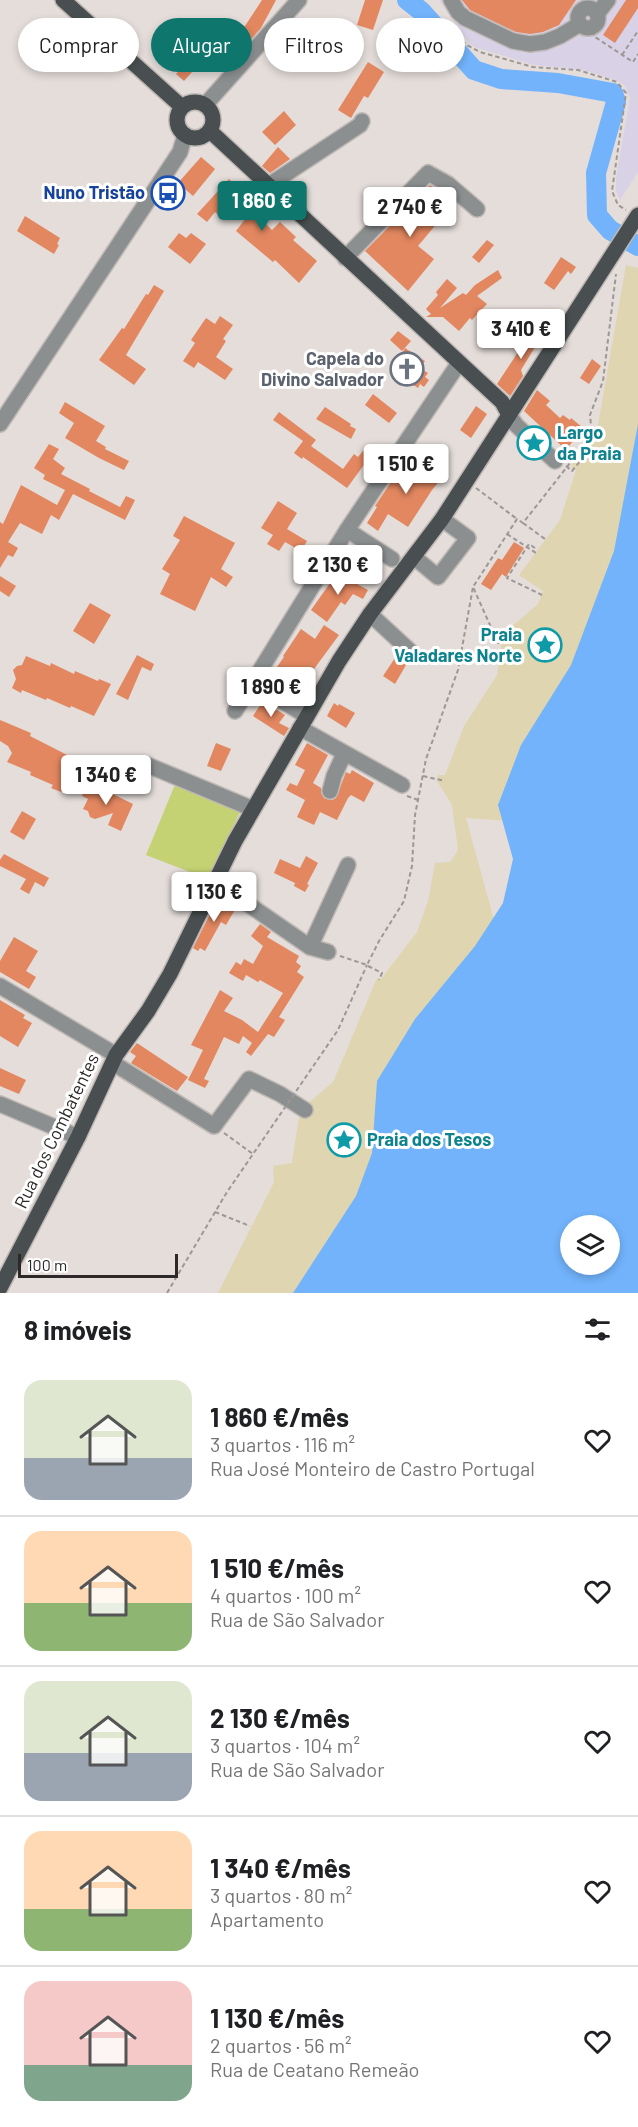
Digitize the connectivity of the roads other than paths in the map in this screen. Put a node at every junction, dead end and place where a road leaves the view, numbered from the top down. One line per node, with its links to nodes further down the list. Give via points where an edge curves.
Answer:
1 (63, 0): 7 (main road)
2 (299, 0): 6 (street)
3 (452, 0): 5 (street, via 465,18 513,41 530,44 560,36)
4 (608, 0): 5 (street)
5 (589, 12)
6 (206, 104): 7 (main road, via 190,102); 9 (main road, via 213,114)
7 (182, 107): 10 (main road, via 177,119)
8 (362, 121): 11 (street)
9 (210, 131): 10 (main road, via 196,138); 11 (main road)
10 (185, 135): 17 (street, via 180,152)
11 (269, 185): 14 (main road)
12 (477, 209): 14 (street, via 428,173)
13 (634, 221): 16 (main road, Rua dos Combatentes)
14 (345, 258): 15 (main road)
15 (459, 363): 16 (main road, via 502,402); 20 (street)
16 (509, 415): 18 (street); 19 (main road, Rua dos Combatentes)
17 (0, 424)
18 (561, 464)
19 (442, 519): 21 (main road, Rua dos Combatentes); 21 (street, via 468,538 438,577)
20 (347, 530): 22 (street); 25 (street)
21 (414, 557): 23 (main road, Rua dos Combatentes)
22 (392, 559)
23 (370, 614): 24 (street); 27 (main road, Rua dos Combatentes)
24 (410, 651)
25 (252, 683): 26 (street); 27 (street)
26 (235, 711)
27 (304, 722): 28 (street); 32 (main road, Rua dos Combatentes)
28 (344, 754): 30 (street); 31 (street)
29 (145, 764): 32 (street)
30 (402, 790)
31 (330, 791)
32 (254, 809): 34 (main road, Rua dos Combatentes)
33 (348, 865): 35 (street)
34 (216, 882): 35 (street); 38 (main road, Rua dos Combatentes, via 170,974)
35 (310, 947): 36 (street)
36 (328, 952)
37 (0, 986): 38 (street)
38 (115, 1059): 40 (street, via 214,1126 249,1079); 41 (main road, Rua dos Combatentes)
39 (0, 1104): 41 (street)
40 (305, 1110)
41 (78, 1137): 42 (main road, Rua dos Combatentes)
42 (4, 1269): 43 (main road, Rua dos Combatentes)
43 (0, 1288)

